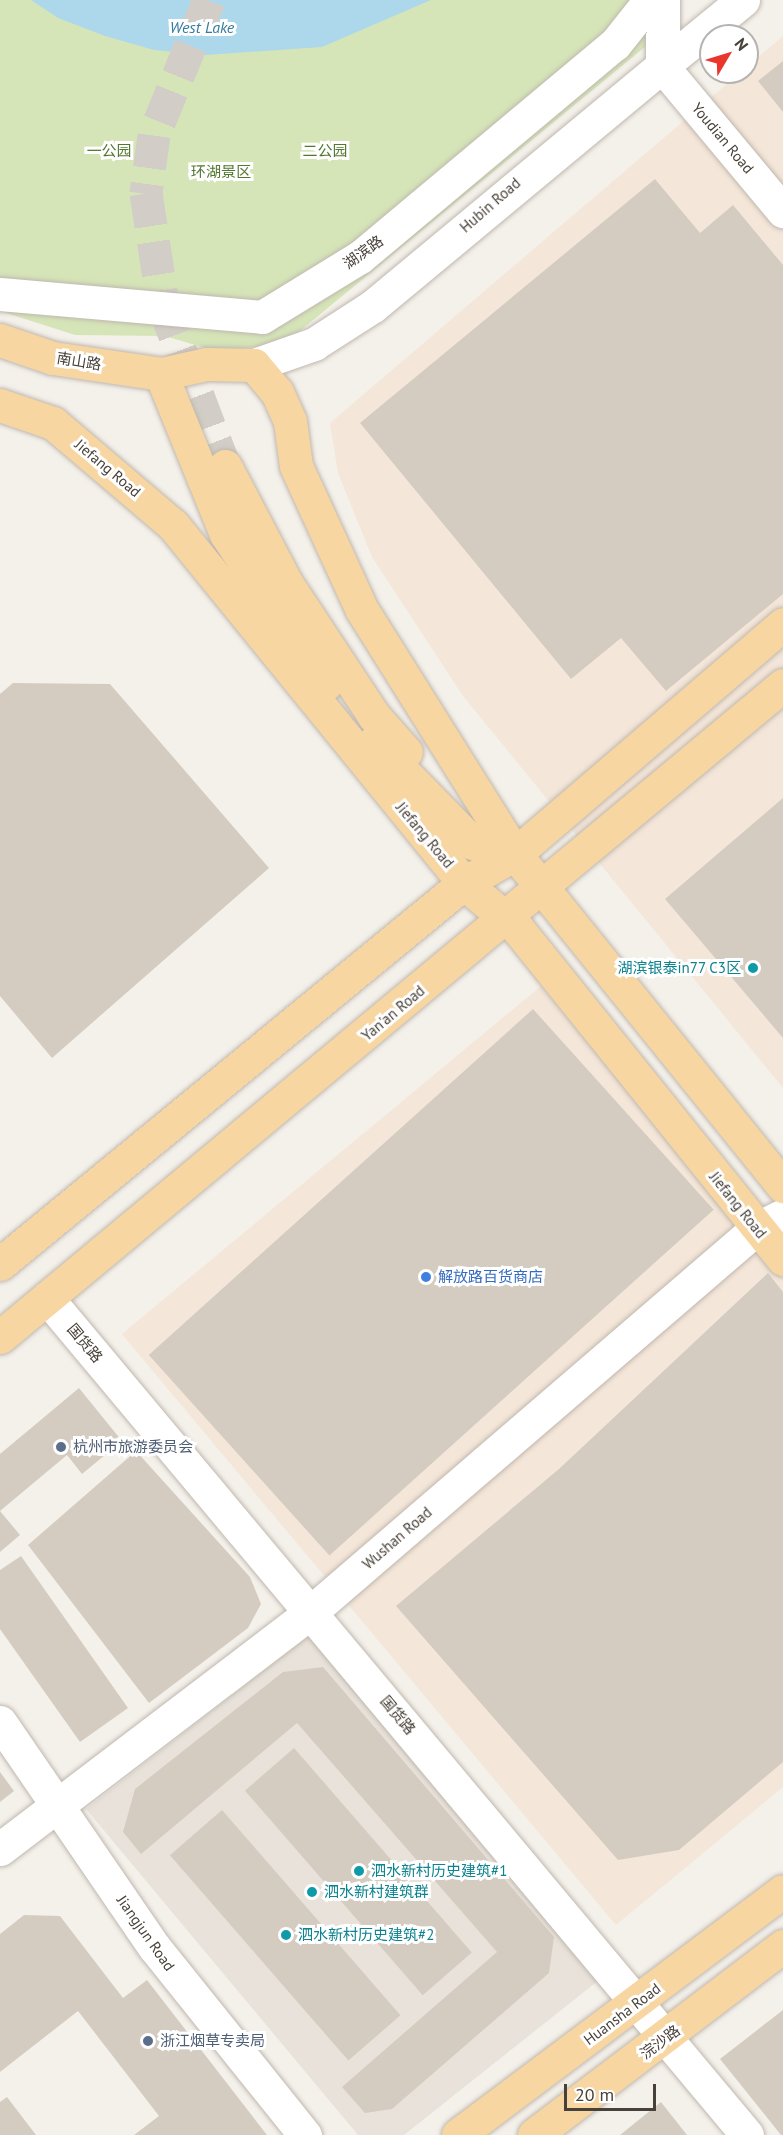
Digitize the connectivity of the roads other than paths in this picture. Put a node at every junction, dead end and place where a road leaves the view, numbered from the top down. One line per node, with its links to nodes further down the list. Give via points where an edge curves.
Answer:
1 (650, 0): 6 (street, 湖滨路, via 615,44 360,257 262,317)
2 (663, 0): 4 (street)
3 (743, 0): 4 (street, Hubin Road)
4 (662, 66): 5 (street, Youdian Road); 8 (street, Hubin Road, via 373,306 314,344)
5 (783, 211)
6 (0, 294)
7 (0, 340): 9 (main road, 南山路, via 53,358)
8 (254, 365): 9 (main road, via 207,364); 14 (main road, via 282,402 296,466 362,610)
9 (161, 374): 14 (main road, via 226,534 340,706 473,843)
10 (0, 405): 15 (main road, Jiefang Road, via 53,423 173,525)
11 (225, 466): 14 (main road, via 285,581 374,716 444,794)
12 (783, 624): 14 (main road)
13 (783, 685): 16 (main road, Yan'an Road)
14 (515, 854): 15 (main road); 16 (main road)
15 (464, 883): 17 (main road, Jiefang Road); 21 (main road)
16 (542, 889): 17 (main road, Yan'an Road); 18 (main road)
17 (508, 917): 19 (main road, Jiefang Road); 22 (main road, Yan'an Road)
18 (783, 1186)
19 (769, 1222): 20 (main road, Jiefang Road); 24 (street, Wushan Road)
20 (783, 1259)
21 (0, 1264)
22 (47, 1298): 23 (main road, Yan'an Road); 24 (street, 国货路)
23 (0, 1337)
24 (312, 1611): 26 (street, Wushan Road); 30 (street, 国货路)
25 (0, 1722): 26 (street, Jiangjun Road)
26 (58, 1802): 27 (street, Wushan Road); 32 (street, Jiangjun Road, via 155,1948)
27 (0, 1849)
28 (783, 1891): 30 (main road, Huansha Road)
29 (783, 1946): 31 (main road, 浣沙路)
30 (637, 2004): 31 (street, 国货路); 33 (main road, Huansha Road)
31 (666, 2038): 34 (main road, 浣沙路); 35 (street, 国货路)
32 (305, 2135)
33 (458, 2135)
34 (534, 2135)
35 (747, 2135)

